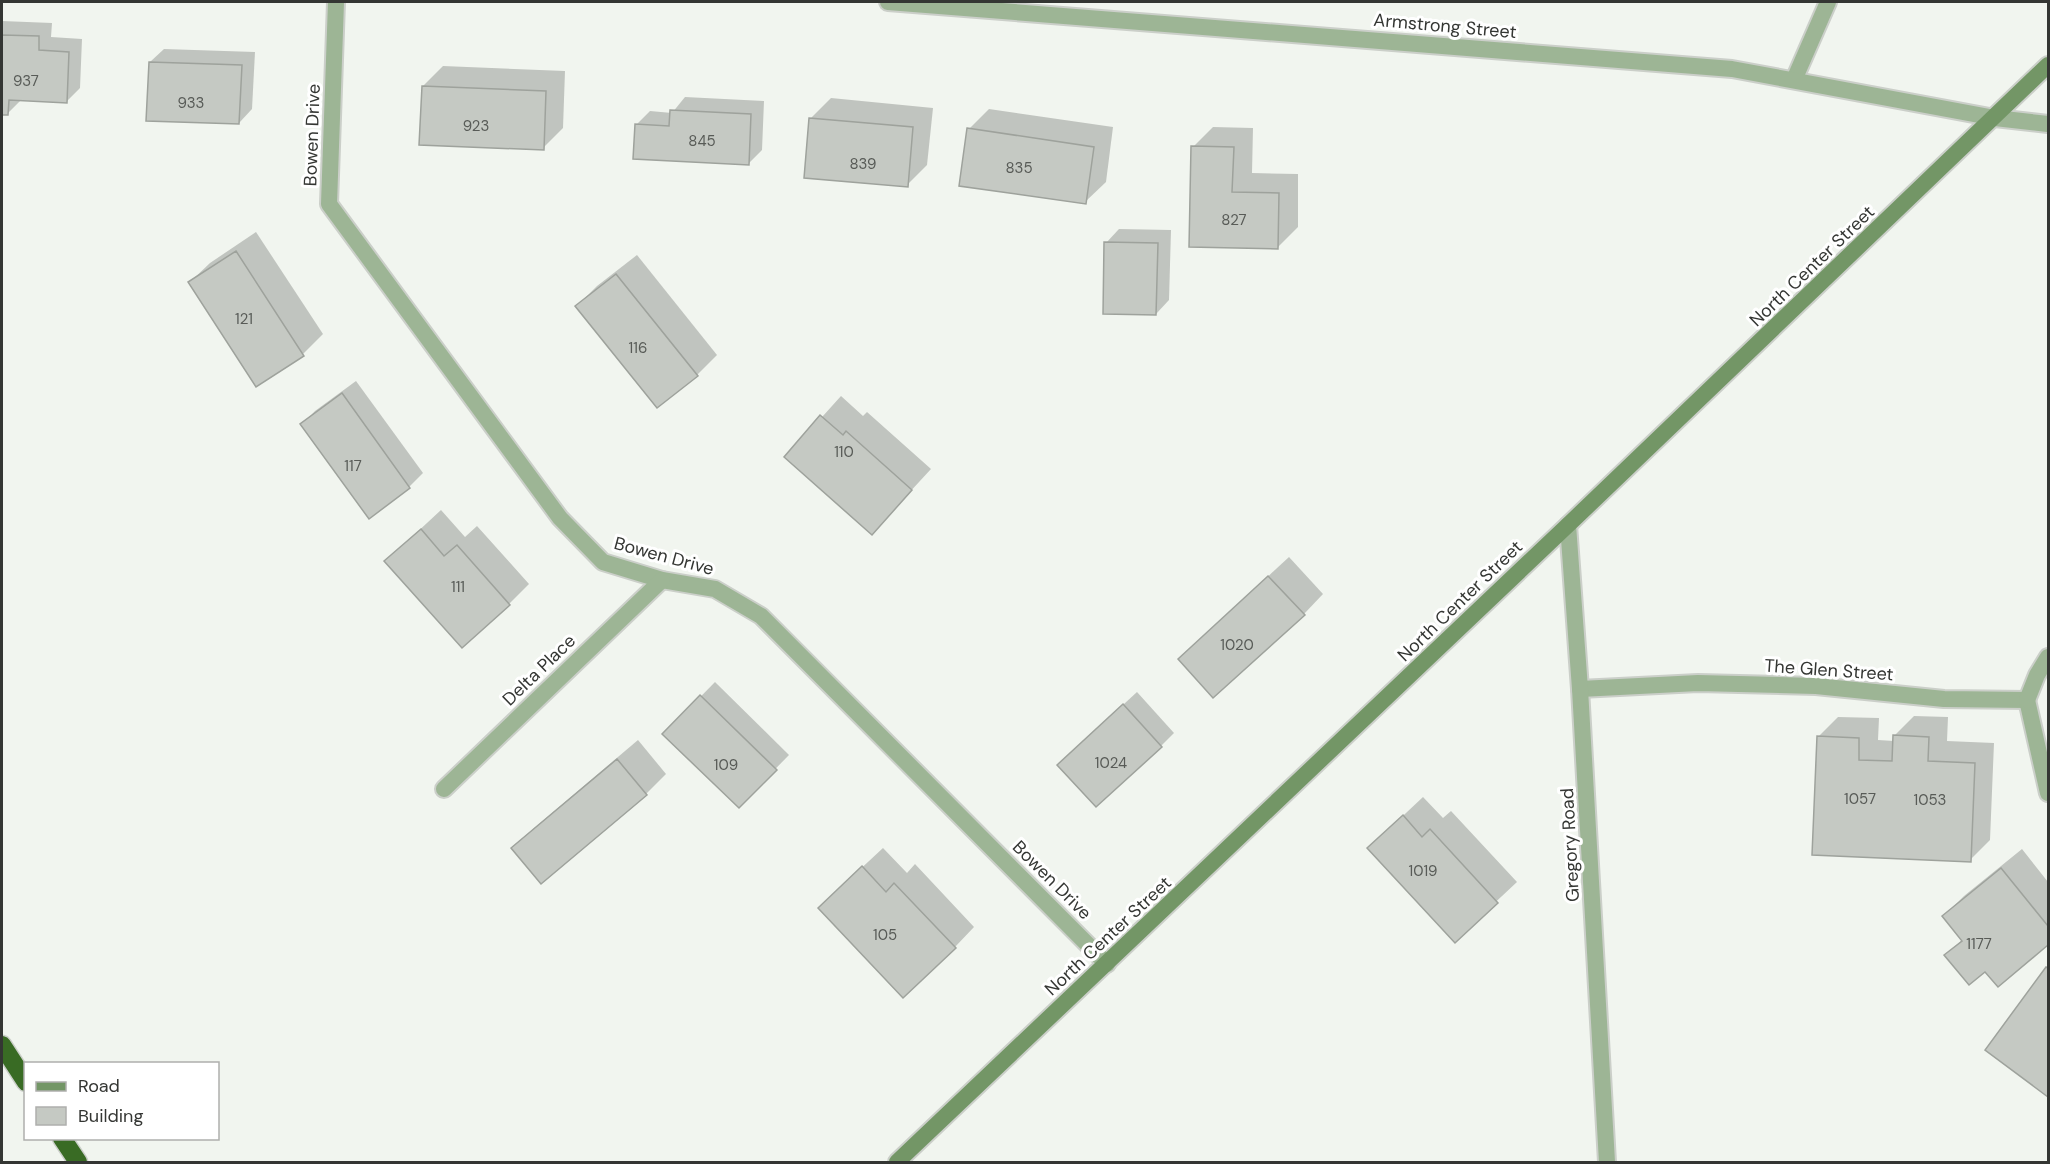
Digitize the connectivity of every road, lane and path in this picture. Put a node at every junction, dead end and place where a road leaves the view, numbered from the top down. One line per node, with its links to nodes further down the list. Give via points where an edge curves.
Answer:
1 (336, 2): 9 (street, Bowen Drive, via 329,204 560,518 603,562)
2 (888, 2): 5 (street, Armstrong Street, via 1720,68)
3 (1828, 2): 5 (street)
4 (2049, 65): 6 (main road, North Center Street)
5 (1794, 80): 6 (street, Armstrong Street)
6 (1995, 118): 7 (street, Armstrong Street); 8 (main road, North Center Street)
7 (2049, 124)
8 (1568, 525): 11 (street, Gregory Road); 15 (main road, North Center Street)
9 (662, 579): 13 (street, Delta Place); 15 (street, Bowen Drive, via 715,589 761,616)
10 (2049, 657): 12 (street)
11 (1580, 689): 12 (street, The Glen Street, via 1698,683 1816,686 1944,699); 21 (street, Gregory Road)
12 (2027, 700): 14 (street)
13 (444, 789)
14 (2049, 793)
15 (1107, 964): 20 (main road, North Center Street)
16 (2, 1045): 17 (highway)
17 (24, 1079)
18 (63, 1140): 19 (highway)
19 (78, 1162)
20 (897, 1162)
21 (1607, 1162)

